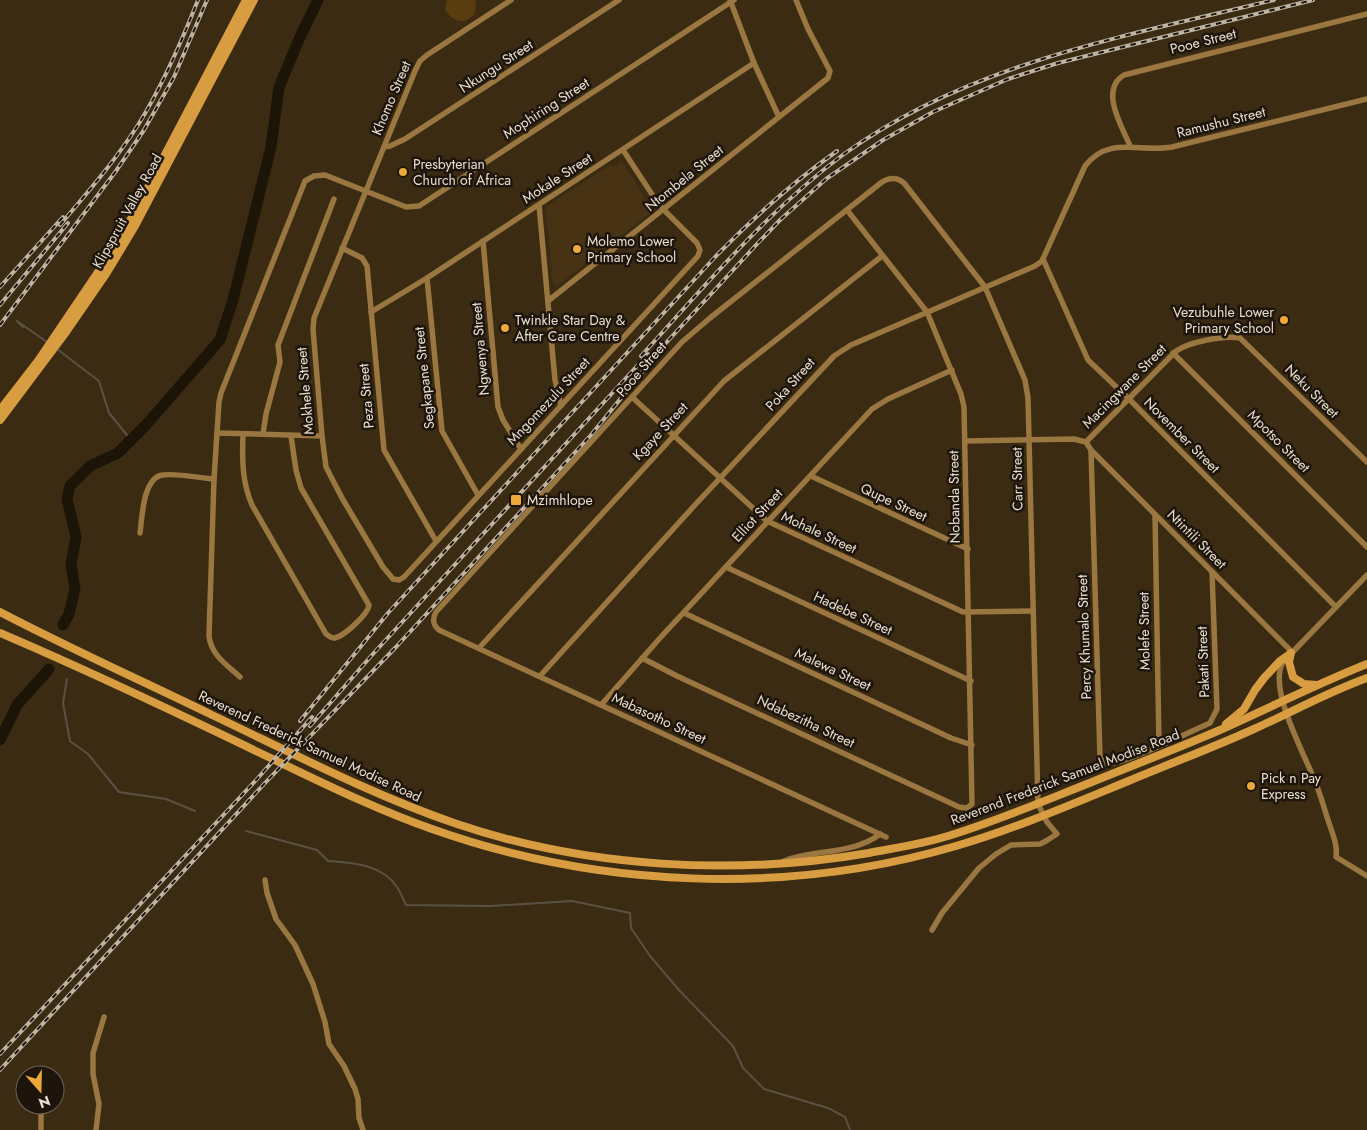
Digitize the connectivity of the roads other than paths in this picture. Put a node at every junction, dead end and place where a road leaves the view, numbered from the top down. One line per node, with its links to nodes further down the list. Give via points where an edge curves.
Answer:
1 (246, 0): 29 (main road, Klipspruit Valley Road, via 135,212)
2 (254, 0): 29 (main road, Klipspruit Valley Road, via 135,226 106,274)
3 (511, 0): 12 (street, Khomo Street, via 420,61)
4 (619, 0): 12 (street, Nkungu Street, via 405,139)
5 (796, 0): 10 (street, Ntombela Street, via 830,71 828,78)
6 (731, 1): 8 (street); 15 (street, Mophiring Street, via 419,206 406,207)
7 (1367, 14): 11 (street, Pooe Street, via 1124,75 1113,86 1111,97)
8 (754, 63): 10 (street); 13 (street, Mokale Street)
9 (1367, 99): 11 (street, Ramushu Street, via 1172,147 1149,149)
10 (778, 117): 18 (street, Ntombela Street)
11 (1130, 146): 23 (street, Ramushu Street, via 1107,150 1092,157 1085,166)
12 (384, 147): 15 (street, Khomo Street)
13 (622, 150): 17 (street, Mokale Street); 18 (street)
14 (898, 179): 19 (street, Pooe Street, via 882,182); 25 (street, Carr Street)
15 (366, 191): 21 (street, Mokhele Street); 39 (street, Mophiring Street, via 322,175 305,181 221,394)
16 (334, 199): 41 (street, via 278,344 280,362)
17 (539, 205): 20 (street, Mokale Street); 26 (street)
18 (665, 210): 26 (street, Ntombela Street); 36 (street, Mngomezulu Street, via 698,242 698,256)
19 (847, 210): 22 (street, Nobanda Street); 34 (street, Pooe Street, via 692,333)
20 (483, 241): 24 (street, Mokale Street); 48 (street, Ngwenya Street, via 498,407)
21 (342, 248): 27 (street, Peza Street, via 365,262); 44 (street, Mokhele Street, via 313,323)
22 (882, 256): 28 (street, Nobanda Street); 42 (street, Kgaye Street, via 730,376)
23 (1043, 259): 25 (street, Poka Street, via 1035,266); 35 (street, November Street, via 1085,354)
24 (427, 278): 27 (street, Mokale Street); 54 (street, Segkapane Street, via 442,431)
25 (985, 287): 28 (street, Poka Street); 45 (street, Carr Street, via 1025,380)
26 (548, 301): 36 (street, via 555,380)
27 (371, 312): 58 (street, Peza Street, via 384,450)
28 (927, 312): 33 (street, Nobanda Street); 53 (street, Poka Street, via 851,345 834,356)
29 (63, 330): 32 (main road, Klipspruit Valley Road)
30 (1240, 338): 31 (street, Macingwane Street, via 1206,341 1184,346); 50 (street, Neku Street)
31 (1173, 353): 35 (street, Macingwane Street); 59 (street, Mpotso Street)
32 (40, 363): 37 (main road, Klipspruit Valley Road); 38 (main road, Klipspruit Valley Road)
33 (952, 370): 46 (street, Nobanda Street, via 964,407); 51 (street, Elliot Street, via 888,398 872,409)
34 (633, 398): 42 (street, Mohale Street); 70 (street, Pooe Street)
35 (1128, 398): 47 (street, Macingwane Street); 65 (street, November Street)
36 (561, 406): 48 (street, Mngomezulu Street)
37 (0, 410)
38 (0, 420)
39 (217, 433): 40 (street); 52 (street, Mophiring Street)
40 (243, 434): 41 (street); 43 (street, via 243,474 252,505 326,634 335,638 368,612 369,605 302,488)
41 (263, 434): 43 (street)
42 (674, 435): 53 (street, Mohale Street); 72 (street, Kgaye Street)
43 (291, 436): 44 (street)
44 (322, 436): 64 (street, Mokhele Street, via 327,470 373,551)
45 (1029, 440): 46 (street, Macingwane Street); 47 (street, Macingwane Street, via 1074,439); 66 (street, Carr Street)
46 (965, 441): 60 (street, Nobanda Street)
47 (1086, 442): 49 (street, Ntintili Street)
48 (521, 450): 54 (street, Mngomezulu Street)
49 (1091, 450): 55 (street, Ntintili Street); 86 (street, Percy Khumalo Street, via 1100,758 1106,764 1114,764)
50 (1367, 462)
51 (811, 476): 56 (street, Elliot Street); 60 (street, Qupe Street)
52 (214, 479): 57 (street, via 164,474 154,479 147,490); 77 (street, Mophiring Street, via 209,640 218,657)
53 (720, 480): 56 (street, Mohale Street); 76 (street, Poka Street)
54 (478, 495): 58 (street, Mngomezulu Street)
55 (1155, 515): 62 (street, Ntintili Street); 86 (street, Molefe Street)
56 (767, 521): 61 (street, Elliot Street); 69 (street, Mohale Street)
57 (140, 533)
58 (436, 541): 64 (street, Mngomezulu Street, via 404,577)
59 (1367, 546)
60 (968, 549): 69 (street, Nobanda Street)
61 (726, 567): 68 (street, Elliot Street); 79 (street, Hadebe Street)
62 (1212, 572): 73 (street, Ntintili Street); 86 (street, Pakati Street, via 1216,713 1210,723)
63 (1367, 575): 65 (street)
64 (393, 579)
65 (1336, 607): 73 (street)
66 (1032, 611): 69 (street, Mohale Street); 87 (street, Carr Street)
67 (3, 613): 90 (main road, Reverend Frederick Samuel Modise Road, via 326,770 400,803 461,825 575,853 646,862 728,866)
68 (684, 613): 74 (street, Elliot Street); 85 (street, Malewa Street)
69 (969, 613): 79 (street, Nobanda Street)
70 (435, 614): 72 (street, Mabasotho Street, via 436,629)
71 (0, 633): 89 (main road, Reverend Frederick Samuel Modise Road, via 396,816 487,847 584,868 707,879 806,875 920,856)
72 (479, 648): 76 (street, Mabasotho Street)
73 (1291, 653): 80 (main road, via 1289,662 1293,677 1304,684); 81 (street, via 1280,666); 84 (main road, via 1264,678 1241,712)
74 (642, 658): 82 (street, Elliot Street); 88 (street, Ndabezitha Street)
75 (1367, 664): 80 (main road, Reverend Frederick Samuel Modise Road)
76 (540, 676): 82 (street, Mabasotho Street)
77 (240, 677)
78 (1367, 678): 83 (main road, Reverend Frederick Samuel Modise Road)
79 (971, 681): 85 (street, Nobanda Street)
80 (1318, 685): 81 (main road, Reverend Frederick Samuel Modise Road)
81 (1283, 702): 83 (street); 84 (main road, Reverend Frederick Samuel Modise Road)
82 (601, 705): 90 (street, Mabasotho Street, via 883,835)
83 (1287, 714): 89 (main road, Reverend Frederick Samuel Modise Road); 91 (street, via 1316,783 1336,846 1336,857)
84 (1217, 731): 87 (main road, Reverend Frederick Samuel Modise Road)
85 (972, 745): 88 (street, Nobanda Street, via 973,802 967,808)
86 (1159, 745)
87 (1038, 804): 89 (street, Carr Street); 90 (main road, Reverend Frederick Samuel Modise Road, via 927,841 842,857)
88 (959, 807)
89 (1044, 816): 93 (street, Carr Street, via 1057,834 1046,842 1033,845 1013,844 996,854 979,868)
90 (778, 864)
91 (1367, 876)
92 (265, 880): 98 (street, via 276,919 295,945 313,984 326,1022 329,1044 355,1089)
93 (932, 930)
94 (104, 1017): 97 (street, via 93,1054 99,1104)
95 (41, 1115): 96 (street)
96 (41, 1130)
97 (96, 1130)
98 (363, 1130)

